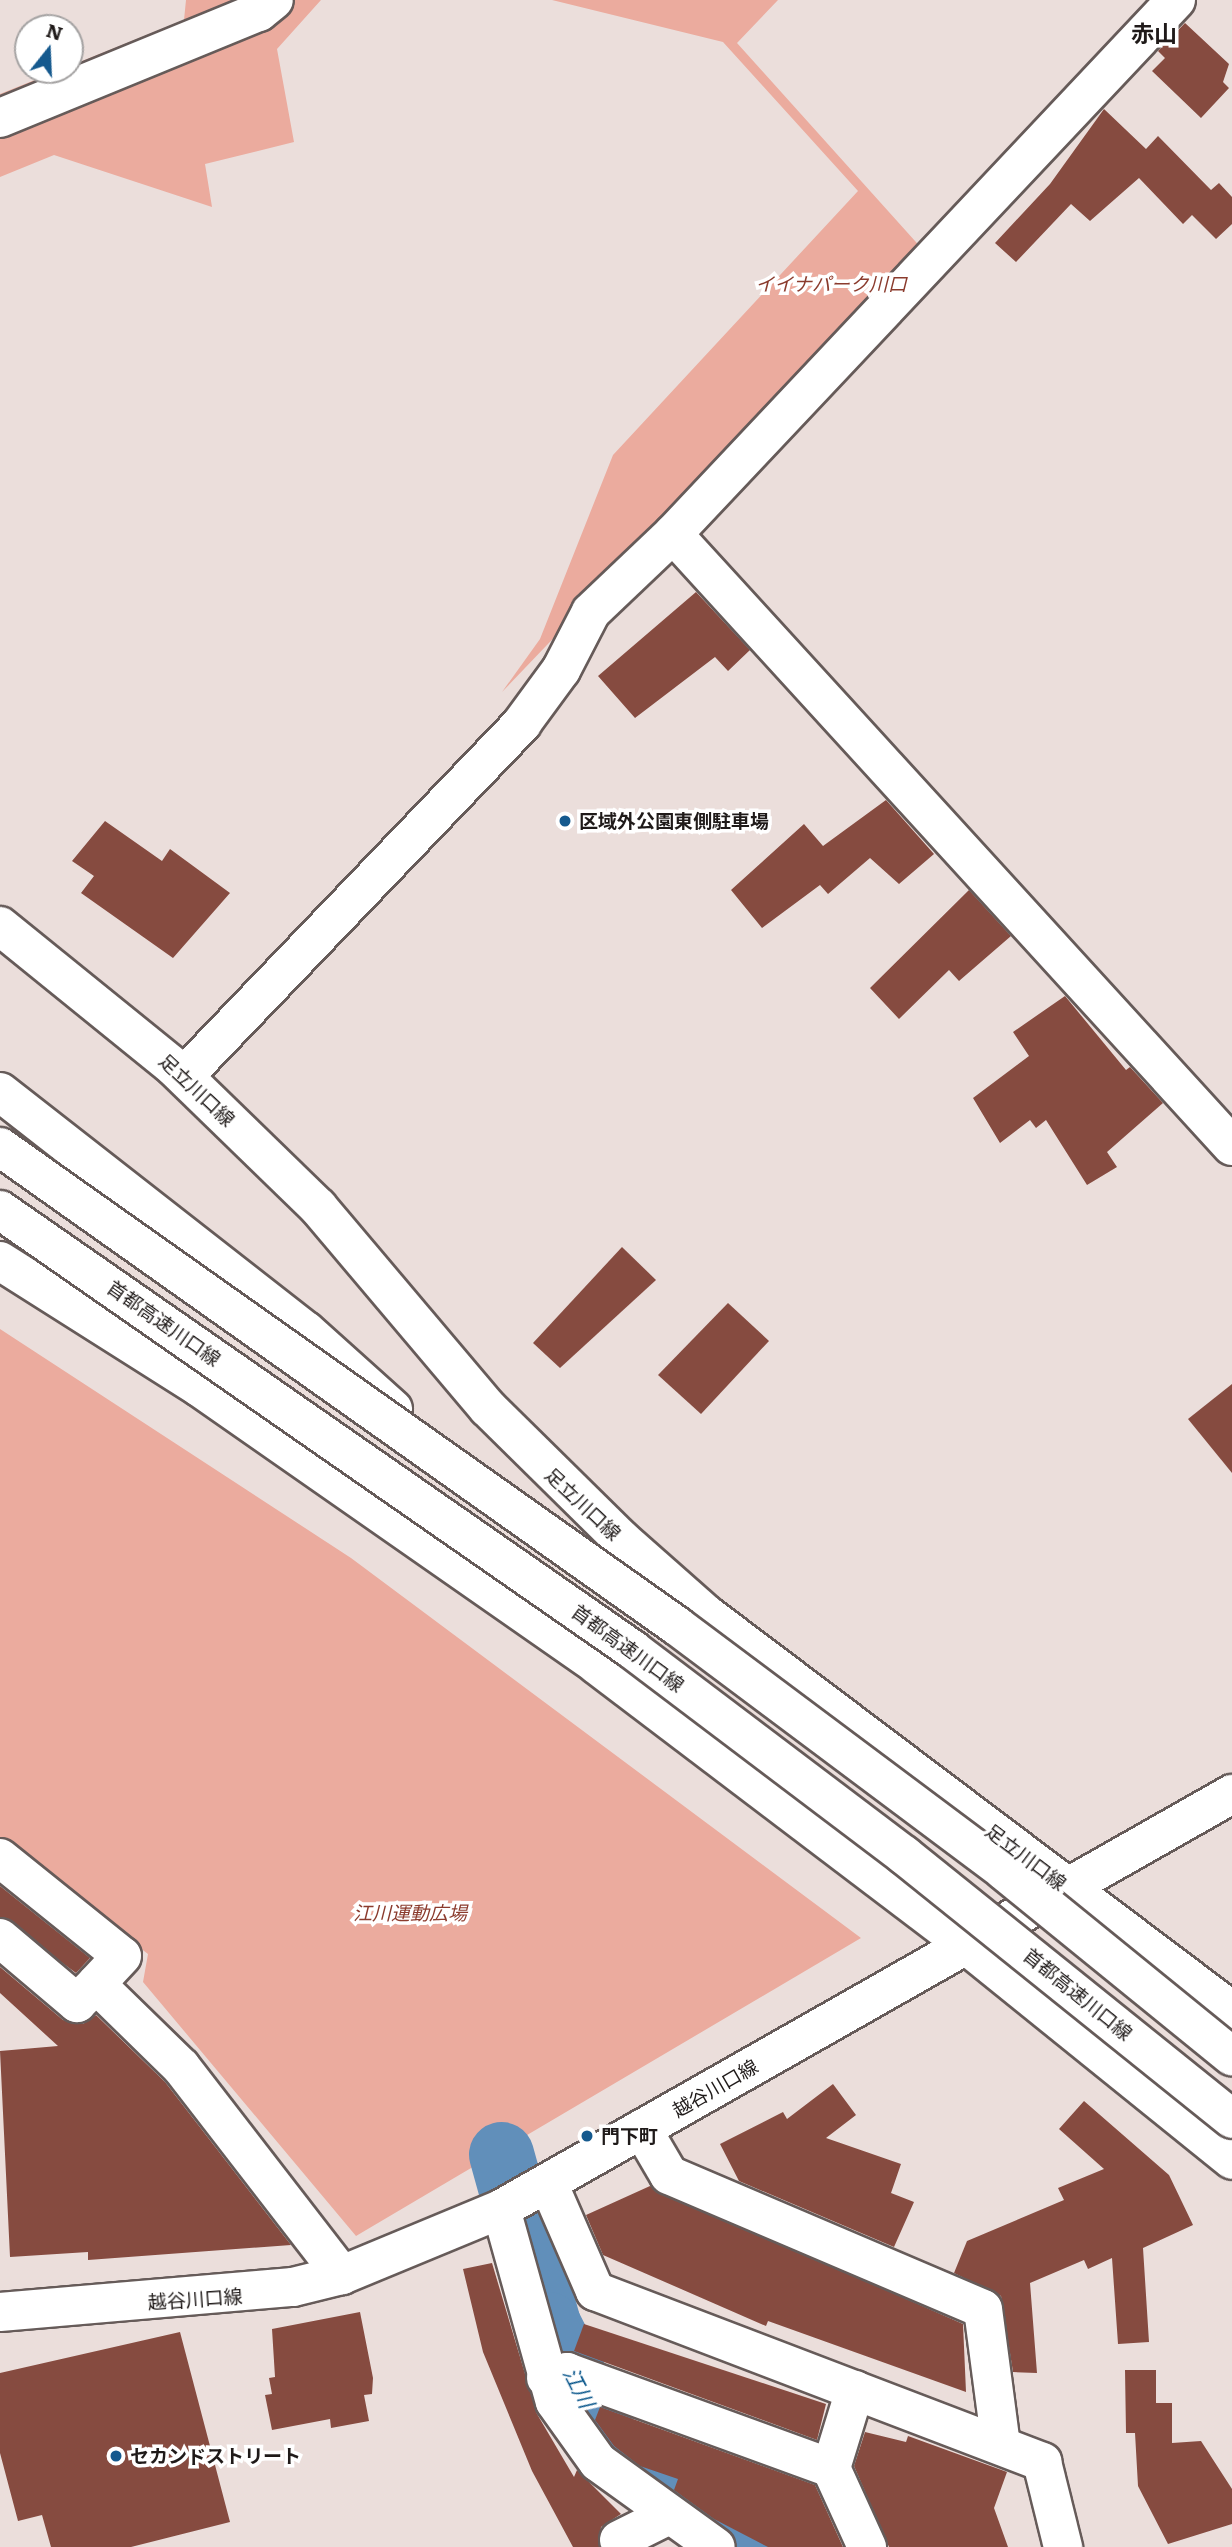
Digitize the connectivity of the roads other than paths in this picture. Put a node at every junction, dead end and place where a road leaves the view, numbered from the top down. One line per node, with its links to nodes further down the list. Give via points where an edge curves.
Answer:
1 (274, 0): 3 (main road, via 259,12)
2 (1176, 0): 4 (main road)
3 (0, 118)
4 (673, 534): 6 (main road, via 591,612 561,670 522,723); 8 (main road)
5 (0, 926): 6 (main road, 足立川口線)
6 (184, 1076): 15 (main road, 足立川口線, via 318,1207 488,1408 611,1530 707,1615)
7 (0, 1092): 12 (main road, bridge, via 306,1331)
8 (1232, 1146)
9 (0, 1147): 12 (main road, bridge)
10 (0, 1210): 21 (main road, 首都高速川口線, bridge, via 633,1650 904,1855)
11 (0, 1261): 17 (main road, via 404,1528 597,1665)
12 (461, 1470): 20 (main road, bridge, via 1004,1871)
13 (1232, 1794): 15 (main road, 越谷川口線)
14 (0, 1858): 18 (main road, via 122,1956)
15 (1070, 1891): 17 (main road, 越谷川口線); 19 (main road, 足立川口線)
16 (0, 1938): 18 (main road, via 77,2003)
17 (966, 1945): 22 (main road, 越谷川口線); 23 (main road)
18 (96, 1984): 26 (main road, via 181,2067)
19 (1232, 2011)
20 (1232, 2056)
21 (1232, 2119)
22 (642, 2129): 24 (main road, 越谷川口線); 30 (main road, via 670,2175 983,2309)
23 (1232, 2160)
24 (549, 2185): 25 (main road, 越谷川口線); 29 (main road, via 596,2291)
25 (501, 2209): 26 (main road, 越谷川口線); 28 (main road)
26 (342, 2275): 27 (main road, 越谷川口線, via 244,2296)
27 (0, 2312)
28 (546, 2378): 31 (main road, via 567,2372); 32 (main road, via 598,2462)
29 (855, 2390): 30 (main road); 31 (main road)
30 (1001, 2445): 36 (main road, via 1042,2462)
31 (831, 2468): 35 (main road)
32 (669, 2515): 33 (main road); 34 (main road)
33 (619, 2540)
34 (716, 2547)
35 (867, 2547)
36 (1063, 2547)

